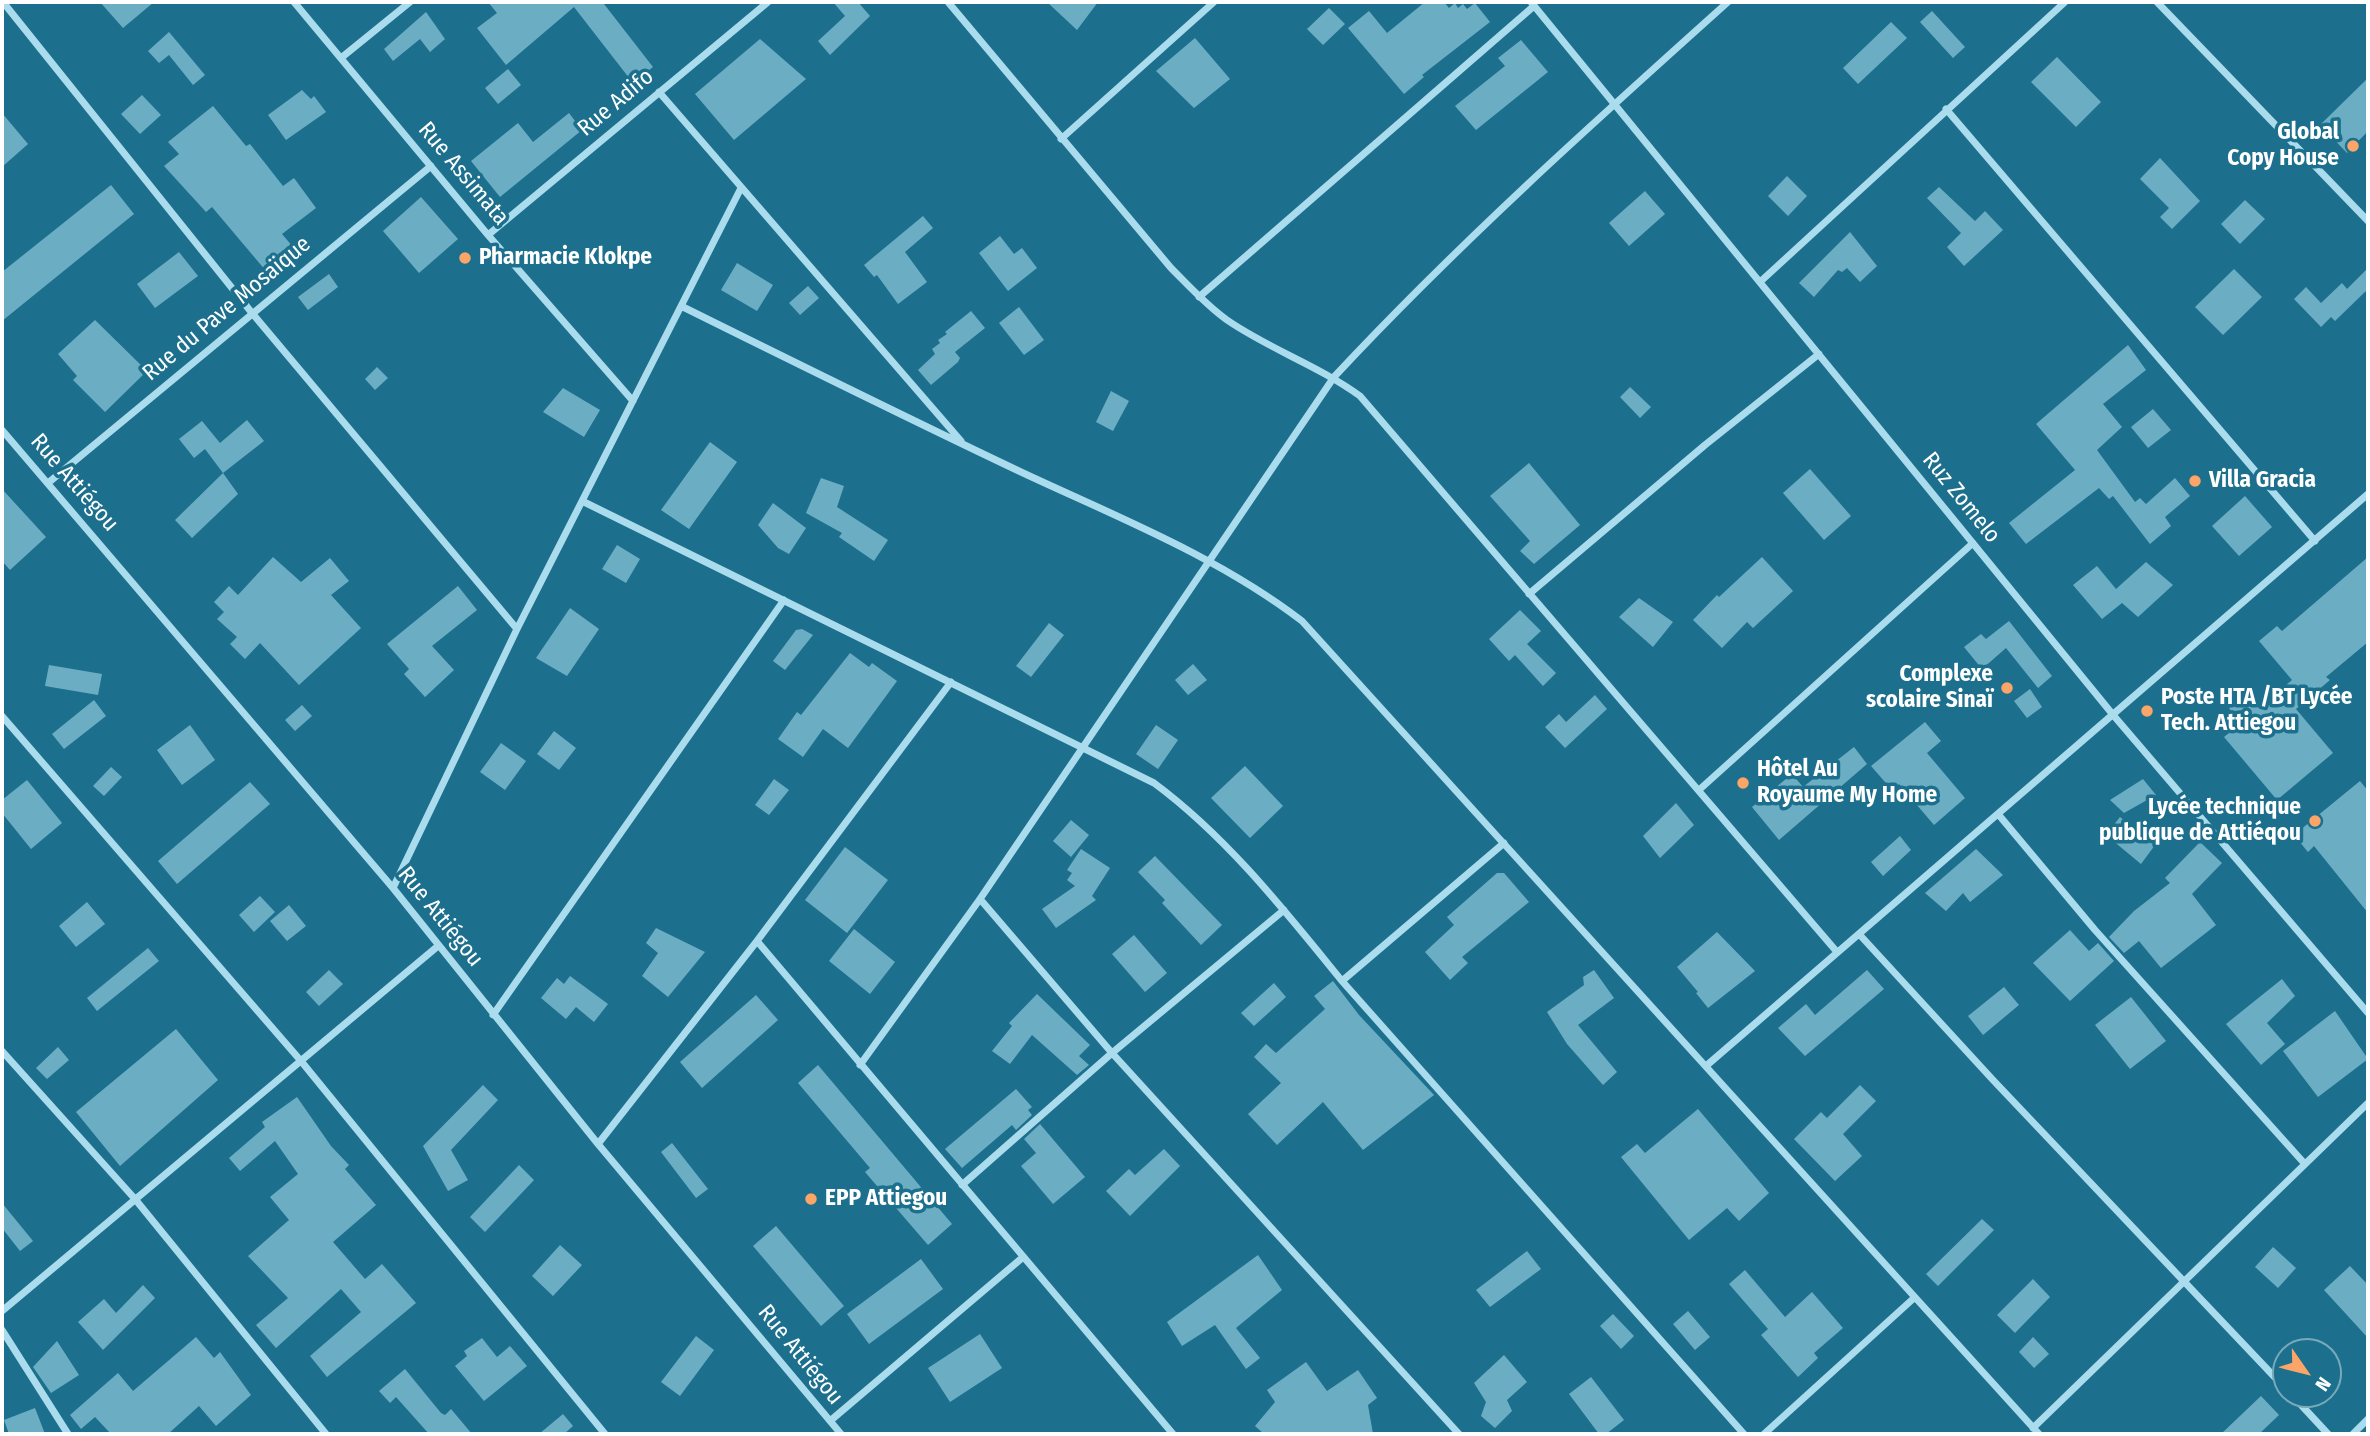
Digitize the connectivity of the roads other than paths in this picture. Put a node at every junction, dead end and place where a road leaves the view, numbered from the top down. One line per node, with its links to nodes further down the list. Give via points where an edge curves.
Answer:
1 (3, 2): 23 (street)
2 (294, 2): 11 (street, Rue Assimata)
3 (410, 2): 11 (street)
4 (768, 2): 12 (street, Rue Adifo)
5 (948, 2): 15 (street)
6 (1214, 2): 15 (street)
7 (1728, 2): 13 (street)
8 (2065, 2): 14 (street)
9 (2157, 2): 18 (street)
10 (1533, 4): 13 (street, Ruz Zomelo); 21 (street)
11 (341, 58): 16 (street, Rue Assimata)
12 (659, 92): 17 (street); 19 (street, Rue Adifo)
13 (1615, 103): 20 (street, Ruz Zomelo); 25 (street)
14 (1946, 109): 20 (street); 32 (street)
15 (1061, 138): 21 (street)
16 (431, 166): 19 (street, Rue Assimata); 23 (street, Rue du Pave Mosaïque)
17 (741, 188): 22 (street); 28 (street)
18 (2368, 222)
19 (488, 235): 26 (street, Rue Assimata)
20 (1760, 282): 24 (street, Ruz Zomelo)
21 (1199, 297): 25 (street, via 1228,321)
22 (681, 306): 26 (street); 28 (street)
23 (251, 313): 29 (street, Rue du Pave Mosaïque); 37 (street)
24 (1819, 354): 33 (street, Ruz Zomelo); 35 (street)
25 (1334, 377): 34 (street); 35 (street, via 1360,396)
26 (633, 401): 31 (street)
27 (2, 430): 29 (street, Rue Attiégou)
28 (963, 445): 34 (street)
29 (48, 483): 45 (street, Rue Attiégou)
30 (2368, 494): 32 (street)
31 (582, 501): 36 (street); 37 (street)
32 (2315, 541): 40 (street)
33 (1972, 543): 40 (street, Ruz Zomelo); 42 (street)
34 (1210, 561): 41 (street); 44 (street, via 1260,589 1302,621)
35 (1529, 594): 42 (street)
36 (783, 600): 38 (street); 54 (street)
37 (517, 629): 45 (street)
38 (951, 682): 41 (street); 49 (street)
39 (2, 716): 57 (street)
40 (2113, 716): 43 (street); 53 (street, Ruz Zomelo)
41 (1082, 747): 46 (street); 47 (street, via 1154,783 1190,810)
42 (1699, 790): 51 (street)
43 (1998, 814): 48 (street); 62 (street, via 2095,930)
44 (1504, 844): 52 (street); 59 (street)
45 (393, 888): 50 (street, Rue Attiégou)
46 (980, 899): 56 (street); 58 (street)
47 (1284, 910): 52 (street); 56 (street)
48 (1859, 934): 51 (street); 66 (street)
49 (757, 941): 58 (street); 61 (street)
50 (438, 946): 54 (street, Rue Attiégou); 57 (street)
51 (1837, 952): 59 (street)
52 (1342, 981): 81 (street)
53 (2368, 1013)
54 (493, 1015): 61 (street, Rue Attiégou)
55 (2, 1051): 64 (street)
56 (1112, 1054): 63 (street); 80 (street)
57 (301, 1061): 64 (street); 77 (street)
58 (860, 1065): 63 (street)
59 (1706, 1066): 67 (street)
60 (2368, 1103): 62 (street)
61 (598, 1144): 73 (street, Rue Attiégou)
62 (2304, 1163): 66 (street)
63 (962, 1185): 65 (street)
64 (135, 1199): 68 (street); 76 (street)
65 (1022, 1258): 73 (street); 79 (street)
66 (2183, 1280): 70 (street); 74 (street)
67 (1913, 1298): 74 (street); 82 (street)
68 (2, 1311)
69 (2, 1330): 75 (street)
70 (2272, 1374)
71 (2304, 1408): 84 (street)
72 (2368, 1419): 85 (street)
73 (830, 1421): 78 (street, Rue Attiégou)
74 (2033, 1427): 83 (street)
75 (68, 1434)
76 (326, 1434)
77 (605, 1434)
78 (841, 1434)
79 (1172, 1434)
80 (1459, 1434)
81 (1744, 1434)
82 (1764, 1434)
83 (2039, 1434)
84 (2328, 1434)
85 (2353, 1434)

